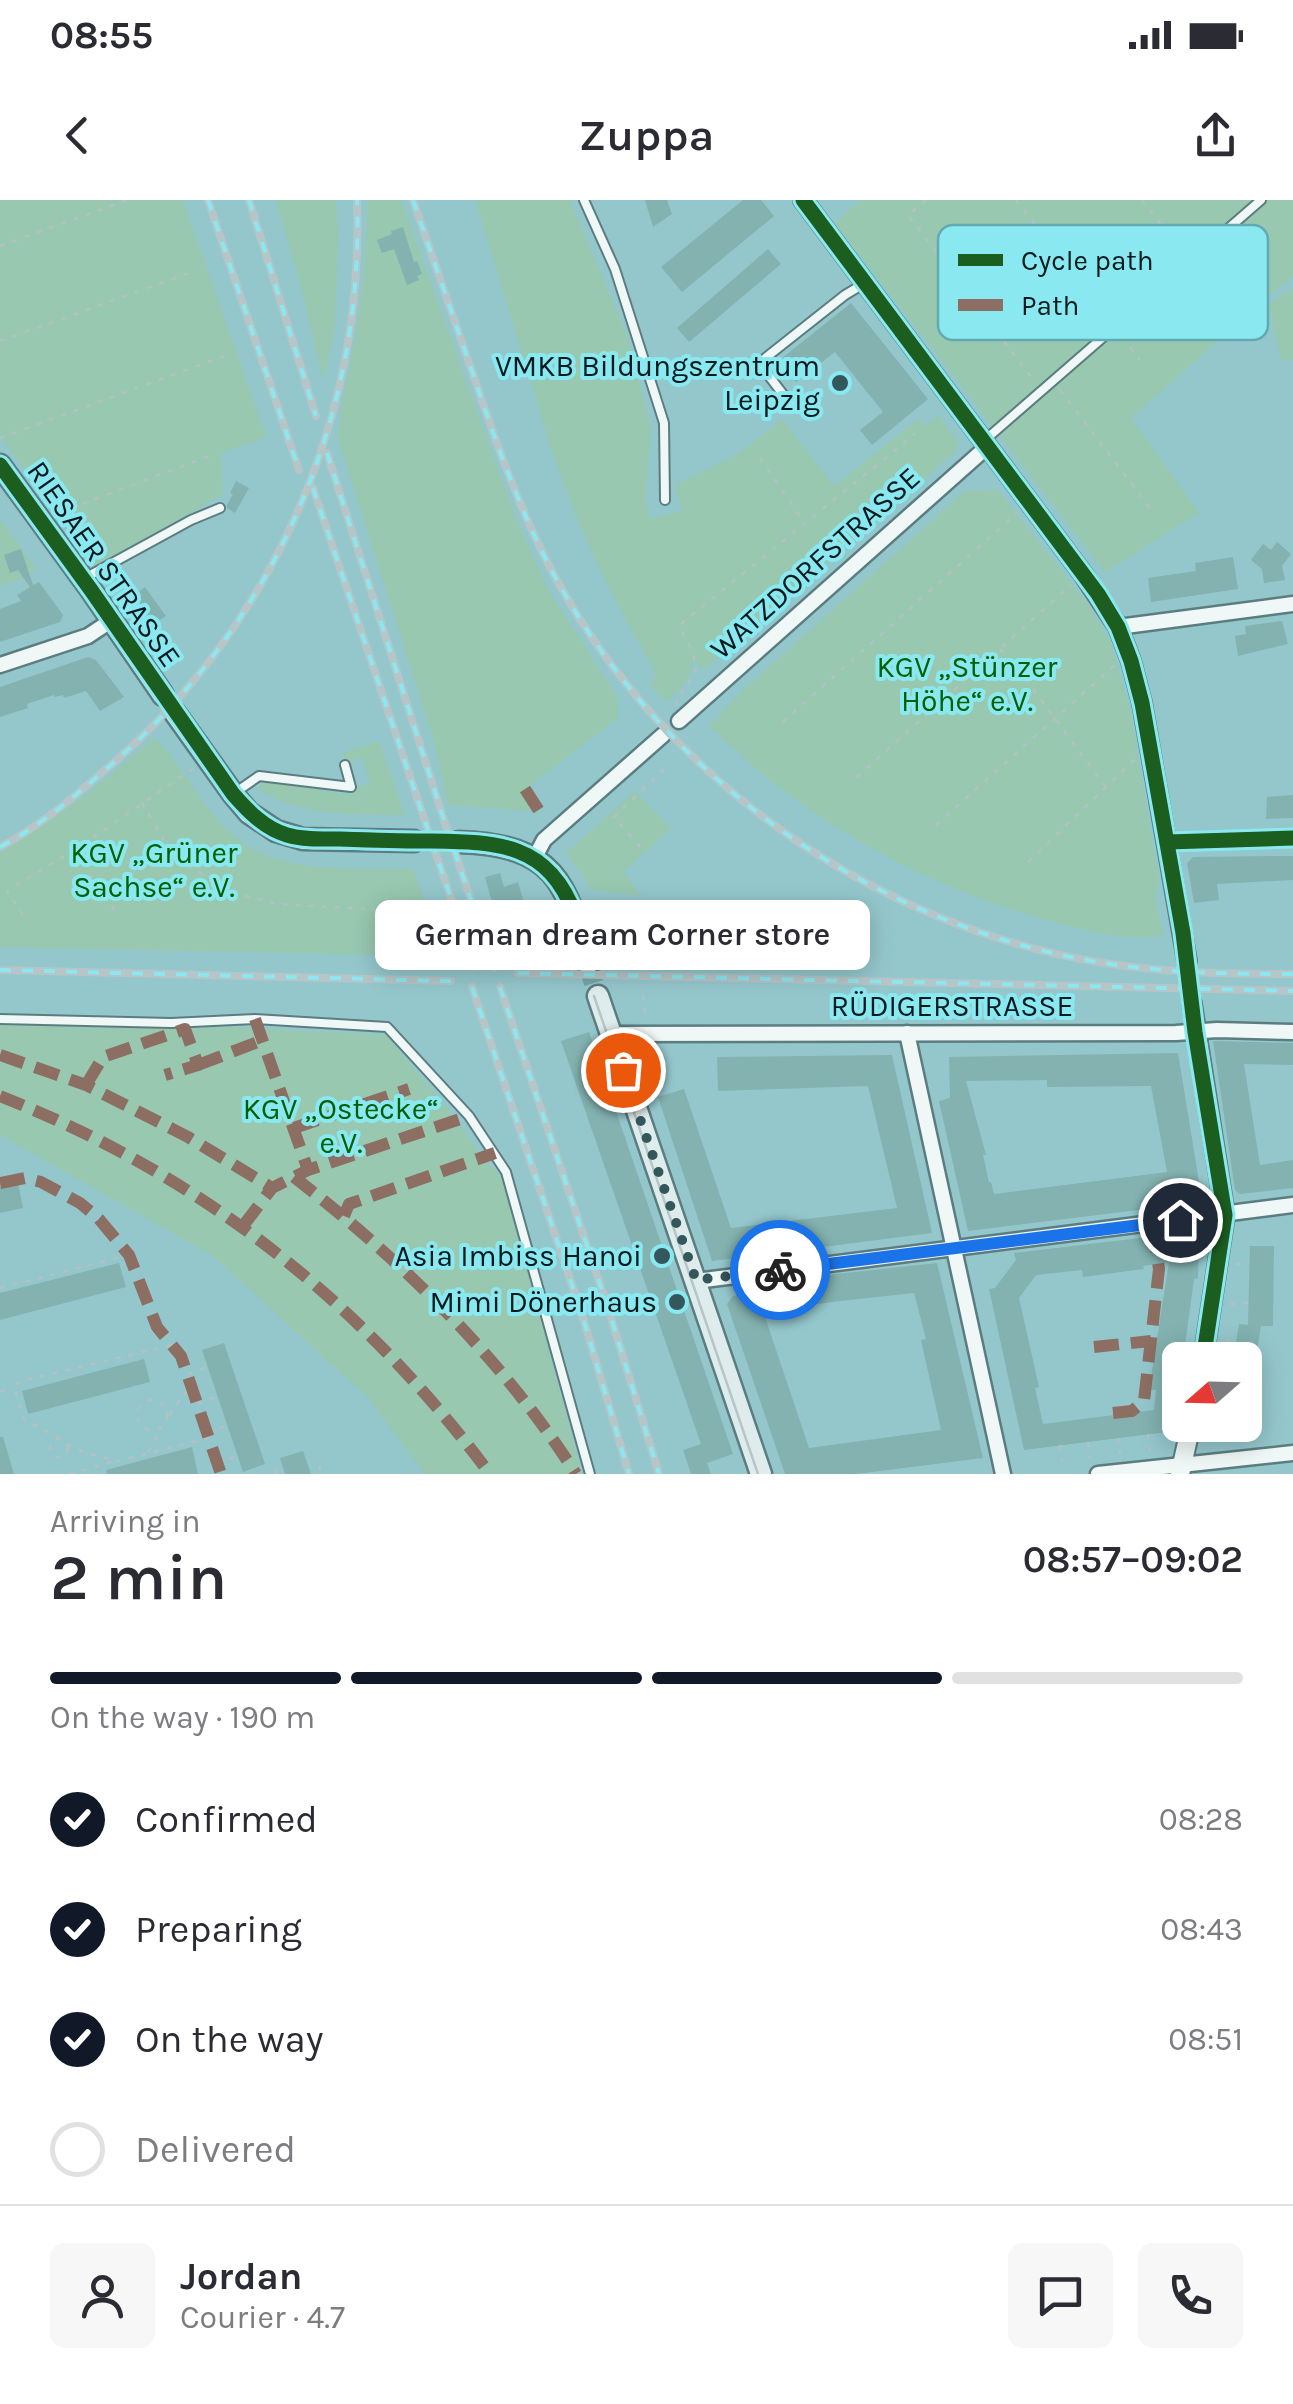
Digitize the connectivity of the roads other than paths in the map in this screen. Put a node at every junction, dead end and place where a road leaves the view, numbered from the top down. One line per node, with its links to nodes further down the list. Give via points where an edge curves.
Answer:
1 (584, 200): 10 (lane, via 615,269 664,424)
2 (803, 200): 5 (street)
3 (1261, 200): 4 (lane)
4 (1232, 225)
5 (866, 283): 7 (lane, via 759,363); 8 (street)
6 (1101, 340): 8 (lane)
7 (792, 406)
8 (986, 444): 15 (street); 19 (street, WATZDORFSTRASSE)
9 (0, 465): 12 (main road, RIESAER STRASSE)
10 (665, 500)
11 (220, 508): 12 (lane)
12 (83, 579): 14 (main road, RIESAER STRASSE)
13 (1293, 604): 15 (street)
14 (112, 620): 16 (street, via 88,636); 17 (main road, RIESAER STRASSE)
15 (1118, 628): 26 (street, via 1142,702)
16 (0, 665)
17 (162, 695)
18 (176, 713): 22 (main road, RIESAER STRASSE)
19 (679, 721)
20 (663, 735): 27 (street, via 544,840)
21 (345, 766): 22 (lane, via 351,788 259,776)
22 (233, 794): 24 (main road, RIESAER STRASSE, via 276,831 303,838)
23 (1293, 838): 26 (street)
24 (414, 841)
25 (459, 842): 27 (main road, via 503,845)
26 (1167, 842): 28 (street)
27 (534, 859): 29 (main road, via 571,902)
28 (1186, 961)
29 (588, 964)
30 (598, 996): 35 (main road)
31 (1192, 1004): 33 (street)
32 (0, 1019): 45 (lane, via 255,1019 387,1027 469,1116 506,1172)
33 (1195, 1032): 34 (street, RÜDIGERSTRASSE); 36 (street, RÜDIGERSTRASSE); 38 (street)
34 (1293, 1032)
35 (611, 1034): 36 (street, RÜDIGERSTRASSE); 40 (main road)
36 (907, 1034): 39 (street)
37 (1293, 1206): 38 (street)
38 (1225, 1215): 39 (street); 41 (street)
39 (954, 1249): 40 (street); 47 (street)
40 (696, 1280): 46 (main road)
41 (1205, 1342)
42 (1188, 1442): 44 (street)
43 (1293, 1454): 44 (street)
44 (1182, 1469): 48 (street)
45 (590, 1474)
46 (761, 1474)
47 (1003, 1474)
48 (1098, 1474)

